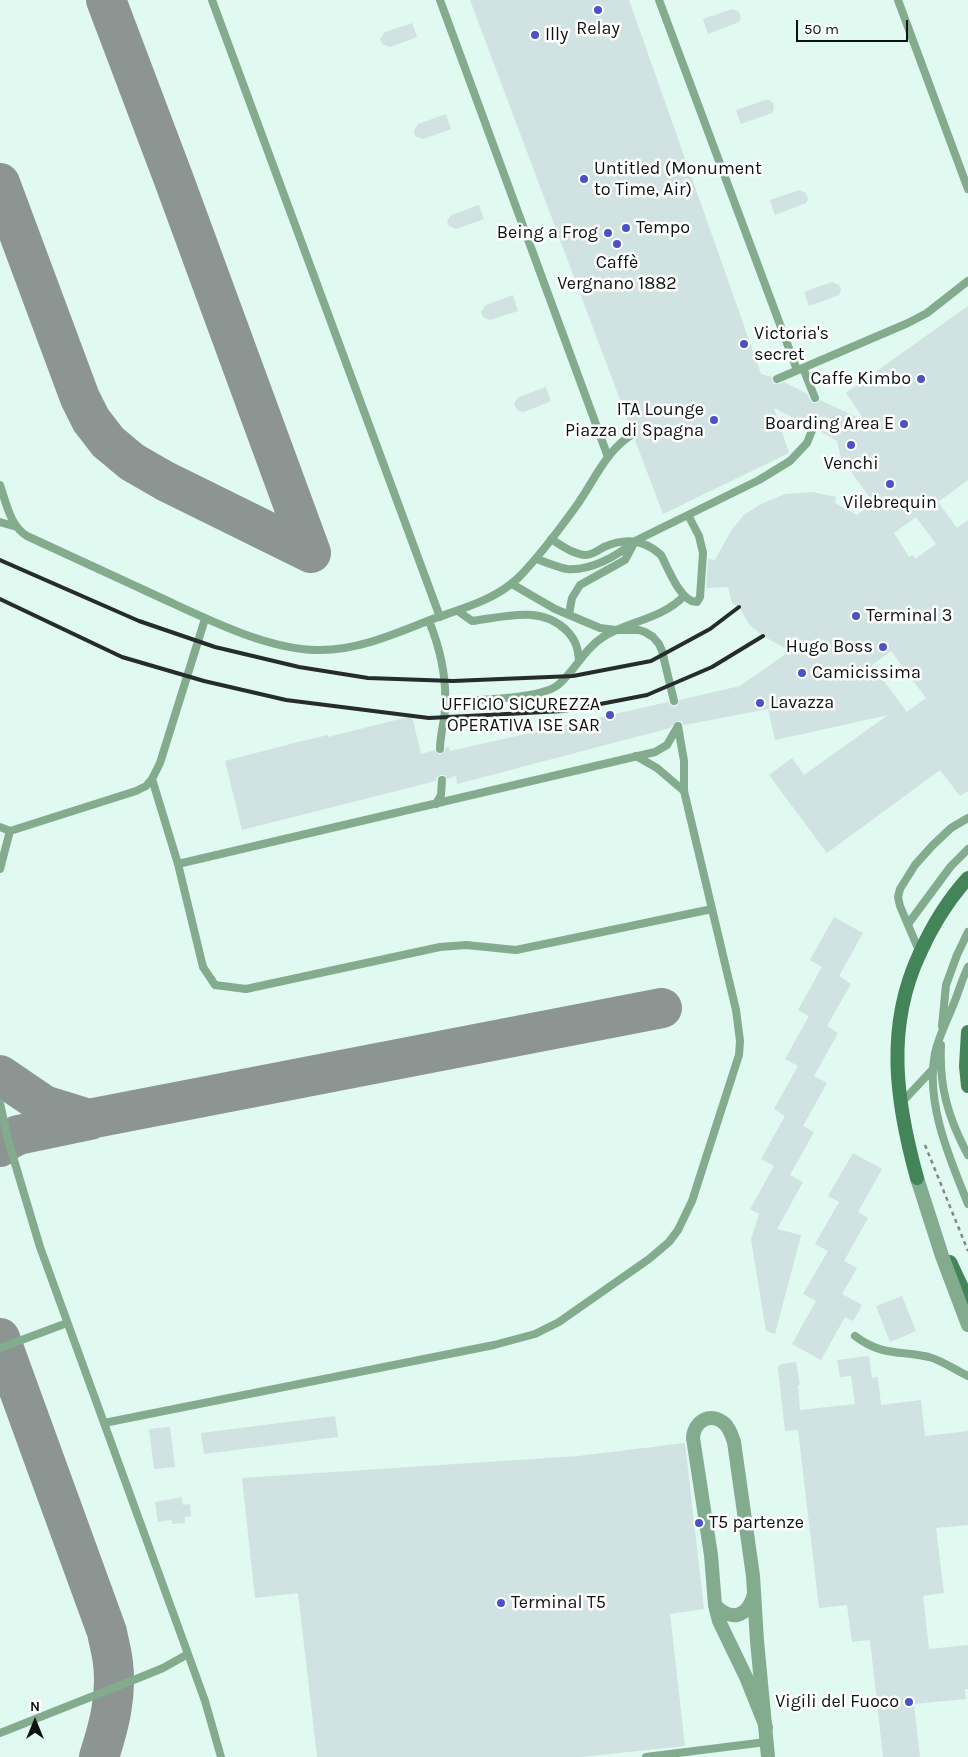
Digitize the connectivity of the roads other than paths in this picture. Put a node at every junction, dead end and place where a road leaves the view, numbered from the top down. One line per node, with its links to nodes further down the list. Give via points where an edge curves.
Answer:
1 (212, 0): 24 (lane)
2 (440, 0): 12 (lane)
3 (660, 0): 7 (lane)
4 (898, 0): 5 (lane)
5 (968, 189)
6 (968, 282): 7 (lane, via 908,324)
7 (800, 369): 8 (lane); 9 (lane)
8 (777, 379)
9 (815, 398)
10 (813, 428): 14 (lane, via 807,443 790,461)
11 (633, 434): 12 (lane)
12 (608, 457): 17 (lane)
13 (0, 485): 16 (lane)
14 (688, 515): 18 (lane); 21 (lane, via 703,552 699,600 691,602)
15 (0, 522): 16 (lane)
16 (17, 527): 25 (lane, via 27,536)
17 (551, 539): 18 (lane, via 578,554 588,555 614,543); 19 (lane)
18 (635, 541): 19 (lane, via 622,552 589,567 568,569); 21 (lane, via 661,554); 23 (lane, via 625,560 580,585 572,598)
19 (537, 560): 20 (lane)
20 (512, 584): 22 (lane, via 482,602); 23 (lane, via 555,610)
21 (684, 596): 27 (lane, via 667,610)
22 (458, 611): 24 (lane); 28 (lane, via 472,621 532,614 552,619 573,637)
23 (569, 614): 27 (lane, via 600,628)
24 (440, 617): 26 (lane)
25 (205, 619): 26 (lane, via 281,646 319,650 368,642); 33 (lane, via 160,763)
26 (429, 621): 29 (lane, via 442,665)
27 (616, 630): 28 (lane, via 601,638); 30 (lane, via 639,630 653,637 658,644)
28 (579, 662): 29 (lane, via 557,686 547,691)
29 (446, 701): 31 (lane)
30 (674, 701)
31 (440, 749)
32 (636, 756): 35 (lane, via 657,768); 35 (lane, via 662,749 678,726 684,761); 36 (lane)
33 (152, 779): 39 (lane, via 136,791); 41 (lane)
34 (442, 780): 36 (lane, via 441,795)
35 (684, 791): 44 (lane)
36 (436, 804): 41 (lane)
37 (968, 818): 45 (lane, via 951,828 932,846 903,884 898,897)
38 (0, 827): 39 (lane)
39 (10, 831): 42 (lane)
40 (968, 849): 45 (lane, via 945,873)
41 (178, 864): 44 (lane, via 203,967 215,985 246,989 440,947 466,945 516,950)
42 (0, 869)
43 (968, 878): 47 (main road, via 932,925)
44 (712, 909): 64 (lane, via 739,1026 739,1055 686,1217 658,1252 560,1322 522,1338)
45 (908, 924): 47 (lane)
46 (968, 932): 50 (lane, via 946,985)
47 (920, 953): 55 (main road, bridge, via 903,1004 896,1061 900,1105)
48 (968, 967): 50 (lane)
49 (968, 1032): 52 (main road)
50 (941, 1033): 51 (lane); 54 (lane, via 944,1094 954,1127)
51 (933, 1069): 56 (lane, via 941,1131); 58 (lane, via 904,1100 898,1112 900,1130 917,1192)
52 (968, 1086)
53 (0, 1103): 59 (lane, via 27,1207)
54 (968, 1155)
55 (917, 1178): 57 (main road, bridge); 60 (street, bridge)
56 (968, 1204)
57 (968, 1300)
58 (968, 1306)
59 (67, 1323): 62 (lane); 64 (lane)
60 (968, 1325)
61 (855, 1336): 63 (lane, via 885,1351 933,1358)
62 (0, 1348)
63 (968, 1376)
64 (104, 1423): 67 (lane)
65 (754, 1592): 66 (street, via 743,1614 722,1613); 66 (street, via 734,1442 724,1423 704,1419 698,1423 693,1438 711,1555); 68 (street)
66 (715, 1606): 68 (street)
67 (188, 1654): 69 (lane, via 163,1668); 71 (lane)
68 (766, 1727): 70 (street)
69 (0, 1733)
70 (766, 1742): 72 (lane); 73 (street)
71 (222, 1757)
72 (646, 1757)
73 (768, 1757)

